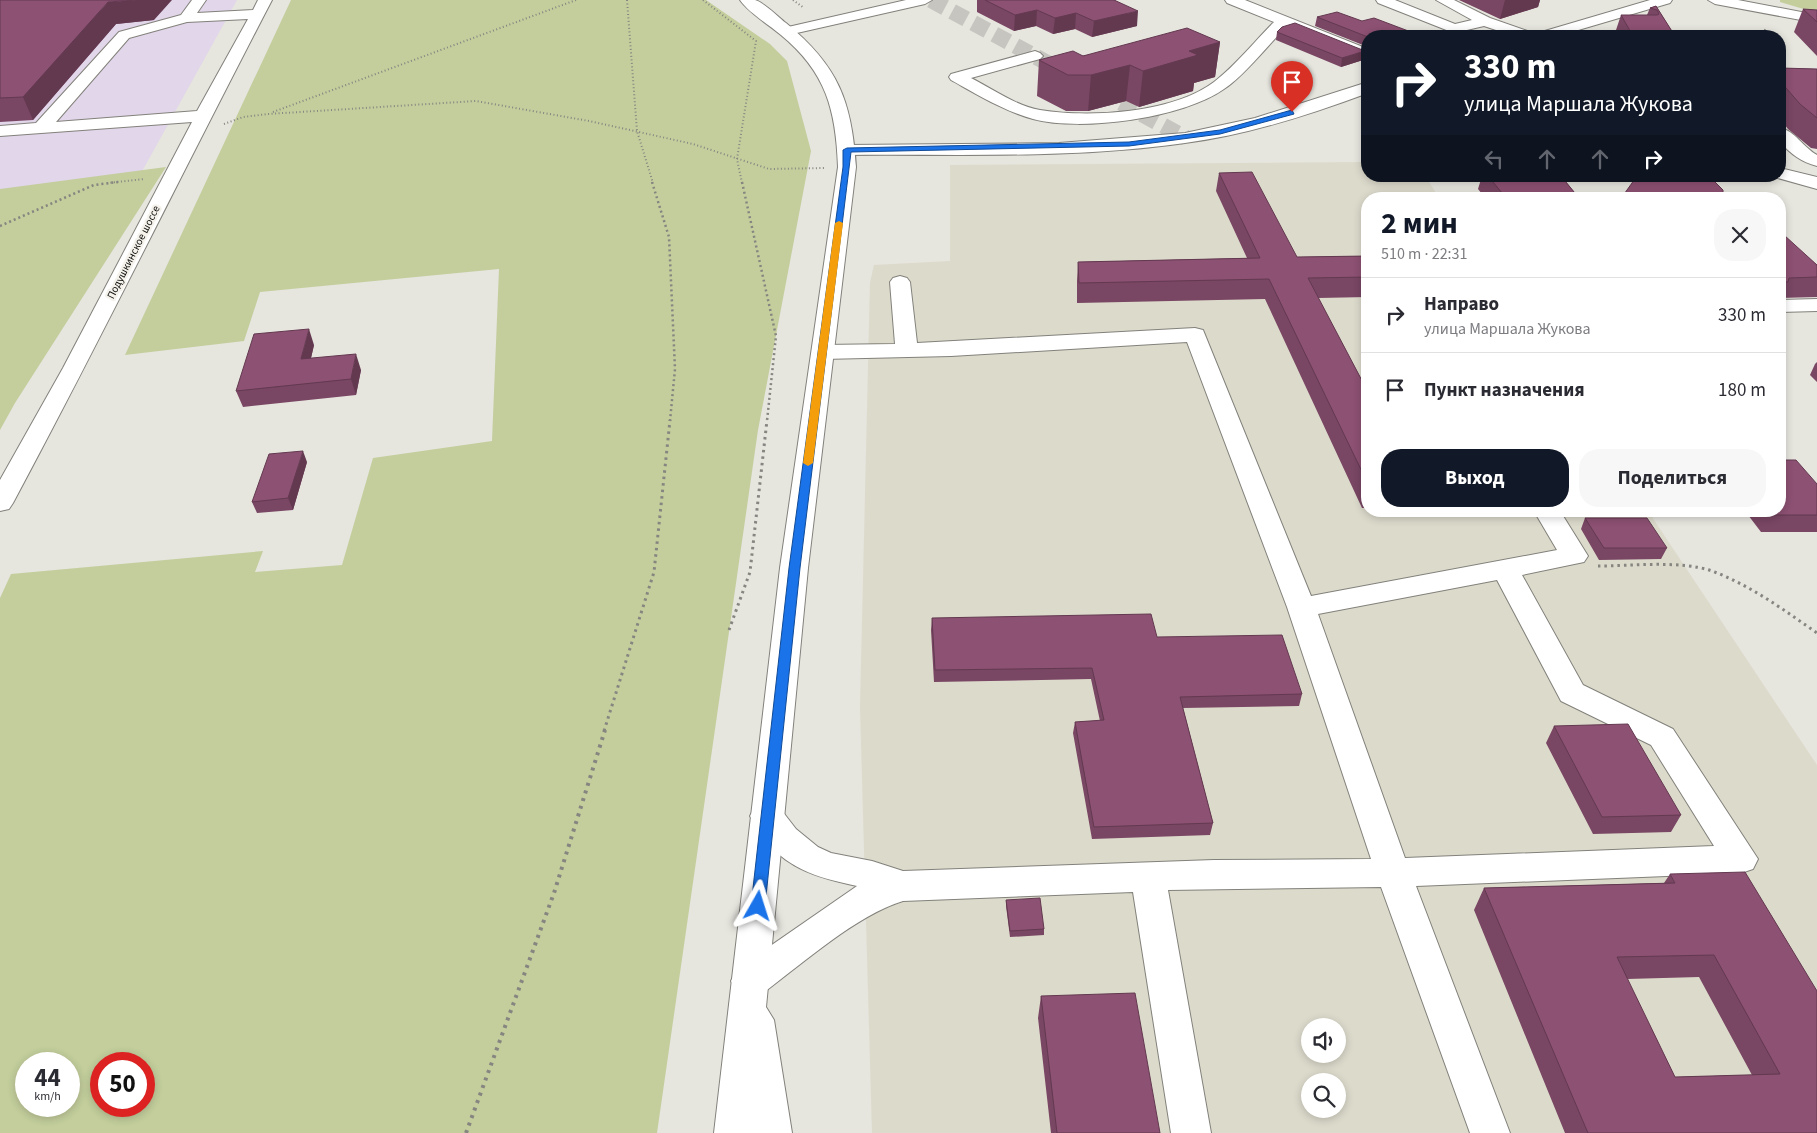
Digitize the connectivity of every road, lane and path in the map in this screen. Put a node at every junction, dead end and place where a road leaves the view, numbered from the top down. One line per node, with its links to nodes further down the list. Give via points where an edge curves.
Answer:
1 (199, 0): 13 (street)
2 (576, 0): 25 (path)
3 (627, 0): 30 (path)
4 (704, 0): 33 (path, via 756,41)
5 (747, 0): 21 (street)
6 (925, 0): 21 (street)
7 (1232, 0): 15 (street)
8 (1383, 0): 16 (street, via 1454,29)
9 (1442, 0): 16 (street)
10 (1715, 0): 14 (street)
11 (1657, 1): 17 (street)
12 (261, 7): 13 (street); 26 (street, Подушкинское шоссе)
13 (186, 18): 28 (street, via 124,35)
14 (1817, 19)
15 (1284, 20): 22 (street); 23 (street, via 1220,85 1192,100 1142,114 1084,118 1038,115 1016,108 957,77)
16 (1485, 21): 18 (street)
17 (1586, 24): 19 (street); 20 (street)
18 (1511, 30)
19 (1564, 30)
20 (1614, 30)
21 (788, 31): 32 (street, via 806,48 832,82 842,112)
22 (1361, 52)
23 (1035, 56)
24 (1356, 95): 32 (street, via 1220,132 1148,142)
25 (268, 114): 27 (path, via 243,117); 30 (path, via 476,101)
26 (204, 116): 28 (street); 36 (street, Подушкинское шоссе)
27 (224, 125)
28 (40, 128): 29 (street)
29 (0, 131)
30 (637, 131): 33 (path, via 693,144); 56 (path, via 669,237 675,369 654,572 554,893)
31 (1786, 138): 34 (street, via 1802,154)
32 (847, 158): 33 (path, via 769,169); 43 (street)
33 (737, 159): 49 (path, via 776,336 750,572)
34 (1817, 161)
35 (1786, 175): 37 (street)
36 (171, 177): 38 (path, via 94,184); 44 (street, Подушкинское шоссе, via 74,368)
37 (1817, 183)
38 (0, 226)
39 (900, 282): 42 (street)
40 (1817, 304): 41 (street)
41 (1786, 306)
42 (907, 350): 43 (street); 48 (street, via 1195,335)
43 (823, 352): 51 (street, via 794,568)
44 (0, 502)
45 (1551, 517): 46 (street)
46 (1574, 556): 47 (street); 50 (path, via 1601,567 1676,566 1711,571 1761,595)
47 (1505, 569): 48 (street); 52 (street, via 1572,693 1662,737 1741,859)
48 (1301, 607): 52 (street)
49 (729, 630)
50 (1817, 633)
51 (768, 816): 54 (street, via 784,839 806,857 826,866 872,875); 55 (street)
52 (1393, 873): 53 (street); 60 (street)
53 (1148, 877): 54 (street); 59 (street)
54 (903, 886): 55 (street, via 871,896)
55 (750, 981): 57 (street); 58 (street)
56 (466, 1133)
57 (734, 1133)
58 (772, 1133)
59 (1191, 1133)
60 (1490, 1133)

